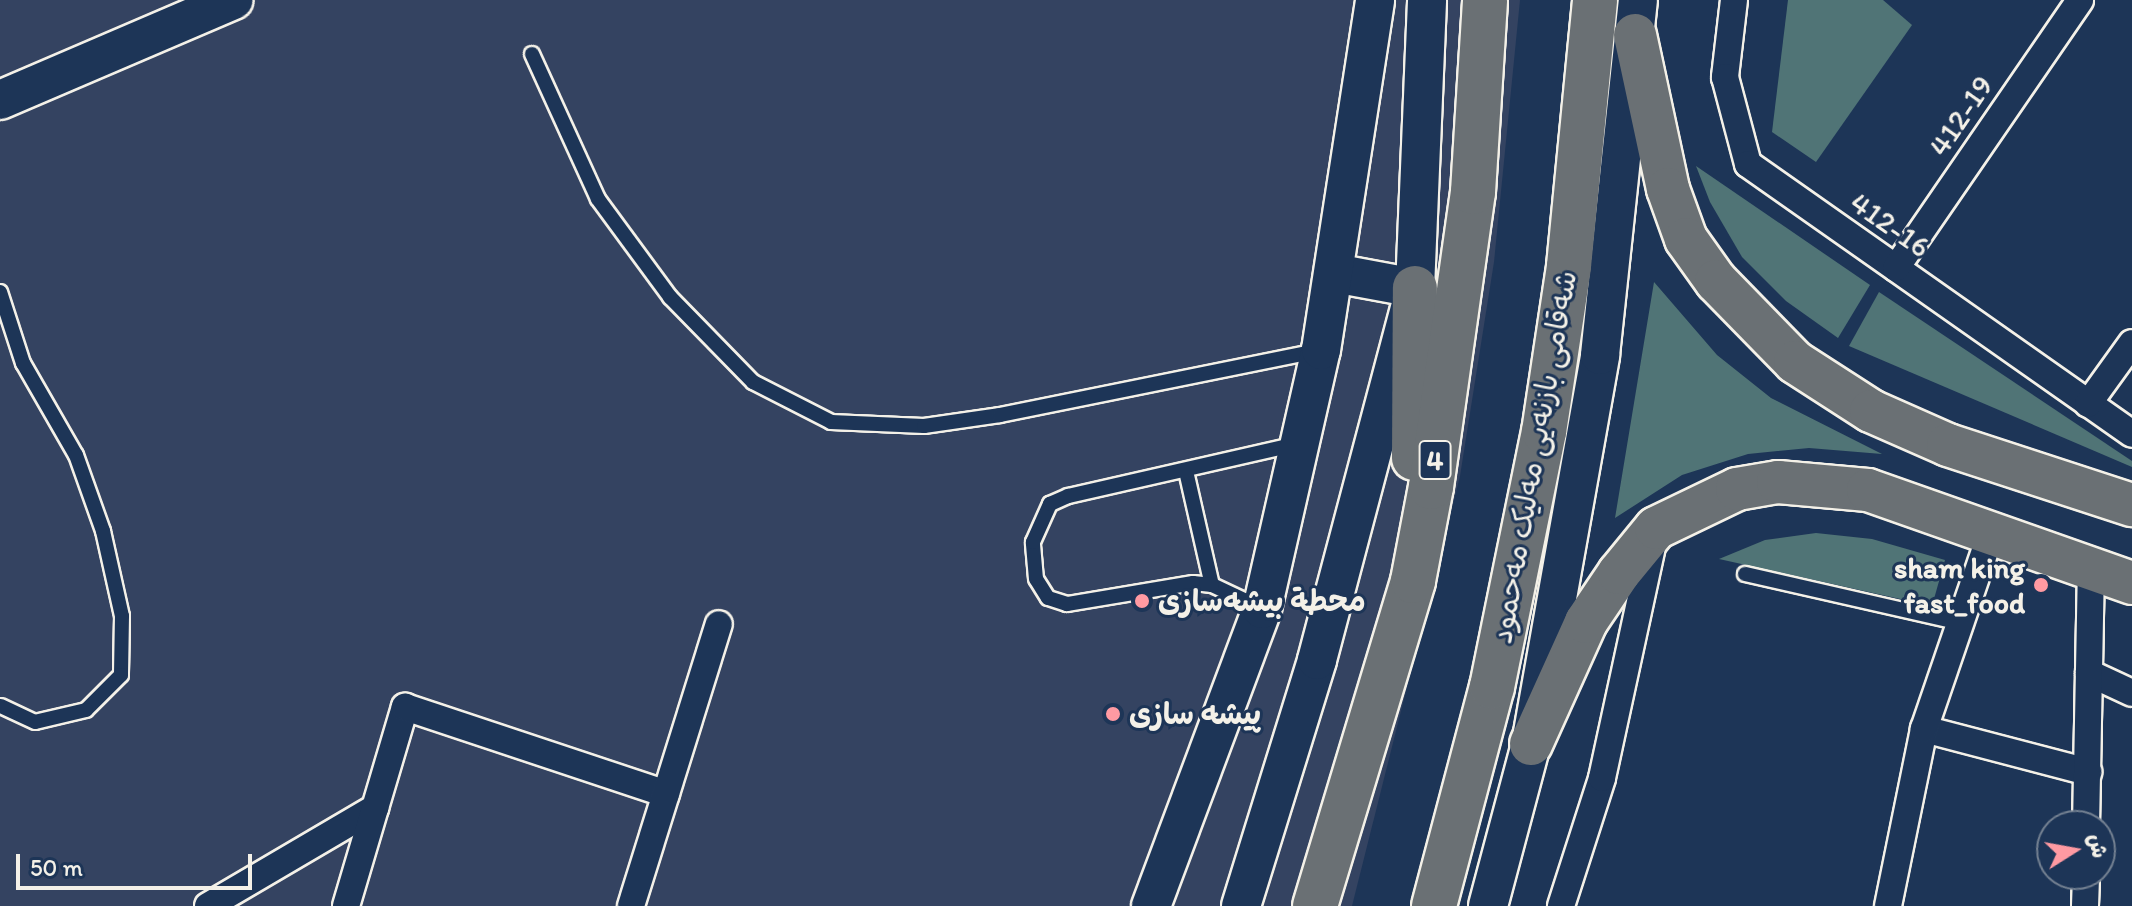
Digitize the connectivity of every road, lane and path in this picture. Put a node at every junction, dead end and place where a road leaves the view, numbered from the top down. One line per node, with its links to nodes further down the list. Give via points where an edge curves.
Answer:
1 (233, 0): 10 (main road)
2 (1375, 0): 12 (main road)
3 (1427, 0): 13 (main road)
4 (1485, 0): 27 (highway, 4, via 1473,192 1459,309)
5 (1595, 0): 48 (highway, شەقامی بازنەیی مەلیک مەحمود, via 1569,266 1547,419 1506,627)
6 (1734, 0): 11 (street, 412-16, via 1725,77 1748,164)
7 (2080, 0): 11 (street, 412-19)
8 (1636, 17): 20 (main road, via 1668,189 1686,239 1716,281 1795,362 1832,389 1948,445); 37 (main road, via 1600,355)
9 (532, 54): 16 (lane, via 598,199 670,297 753,382 831,422 924,426)
10 (1, 102)
11 (1896, 268): 17 (street, 412-16)
12 (1334, 273): 13 (main road); 16 (main road)
13 (1415, 288): 27 (highway); 46 (main road, via 1317,660)
14 (0, 292): 35 (lane, via 23,363 76,455 103,531 122,616 121,675 86,710 35,722)
15 (2132, 343): 17 (street)
16 (1321, 350): 19 (main road)
17 (2088, 404): 18 (street, 412-16)
18 (2132, 434)
19 (1301, 443): 21 (lane); 30 (main road)
20 (2018, 470): 22 (main road); 24 (main road)
21 (1186, 471): 29 (lane); 29 (lane, via 1050,504 1033,542 1036,579 1048,598 1067,604 1173,585)
22 (2132, 505)
23 (1656, 528): 24 (main road, via 1737,489 1778,482 1868,490); 37 (main road, via 1586,622); 50 (street, via 1602,778)
24 (1992, 530): 25 (main road); 31 (street)
25 (2091, 565): 28 (main road); 33 (street)
26 (1745, 574): 31 (lane)
27 (1413, 581): 47 (highway, 4)
28 (2132, 583)
29 (1212, 585): 30 (lane)
30 (1262, 609): 45 (main road)
31 (1961, 623): 36 (street)
32 (719, 624): 39 (street)
33 (2089, 673): 34 (street); 38 (street)
34 (2132, 693)
35 (0, 706)
36 (1924, 729): 38 (street); 51 (street)
37 (1531, 744): 49 (main road)
38 (2088, 772): 41 (street)
39 (666, 794): 40 (street, via 405,707); 44 (street)
40 (375, 808): 42 (street); 43 (street)
41 (2087, 810)
42 (208, 906)
43 (346, 906)
44 (631, 906)
45 (1151, 906)
46 (1241, 906)
47 (1315, 906)
48 (1434, 906)
49 (1488, 906)
50 (1561, 906)
51 (1888, 906)

